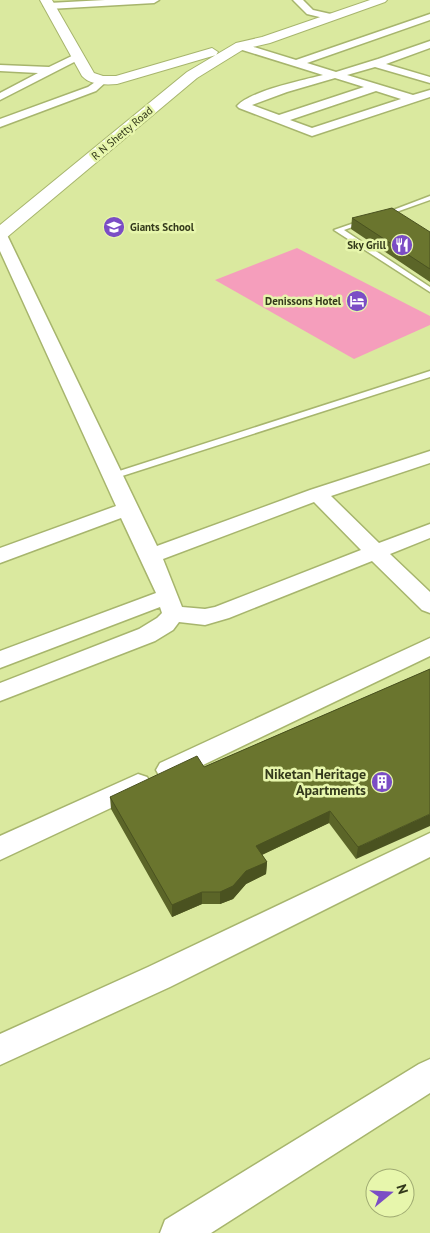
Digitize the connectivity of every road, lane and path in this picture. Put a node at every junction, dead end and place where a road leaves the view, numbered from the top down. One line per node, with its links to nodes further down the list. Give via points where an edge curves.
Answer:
1 (154, 0): 5 (street)
2 (298, 0): 6 (street, via 310,12)
3 (367, 0): 6 (street, R N Shetty Road)
4 (381, 0): 6 (street, R N Shetty Road)
5 (47, 3): 10 (street)
6 (322, 17): 8 (street, R N Shetty Road, via 266,40)
7 (430, 17): 13 (street)
8 (246, 44): 13 (street); 19 (street, via 137,76); 33 (street, R N Shetty Road, via 192,75)
9 (430, 44): 11 (street)
10 (78, 56): 16 (street); 19 (street, via 89,76)
11 (396, 57): 12 (street); 14 (street)
12 (413, 62)
13 (297, 63): 17 (street)
14 (375, 64): 17 (street); 18 (street)
15 (0, 68): 16 (street)
16 (52, 70): 24 (street)
17 (338, 75): 20 (street); 21 (street)
18 (430, 80)
19 (102, 81): 31 (street, via 92,89)
20 (307, 84): 23 (street); 25 (street)
21 (376, 87): 25 (street); 26 (street)
22 (430, 93): 26 (street)
23 (269, 94): 27 (street); 29 (street, via 243,106)
24 (0, 98)
25 (342, 98): 27 (street); 28 (street)
26 (414, 99): 28 (street)
27 (310, 109): 29 (street); 30 (street)
28 (377, 111): 30 (street)
29 (277, 120): 30 (street, via 312,132)
30 (347, 122)
31 (0, 123)
32 (430, 198): 34 (lane, via 338,230)
33 (0, 235): 37 (street)
34 (430, 290)
35 (430, 374): 37 (lane)
36 (430, 456): 38 (street)
37 (113, 476): 39 (street)
38 (317, 494): 41 (street); 43 (street)
39 (127, 509): 42 (street); 43 (street)
40 (430, 530): 41 (street)
41 (375, 553): 44 (street, via 221,613 204,617); 45 (street)
42 (0, 556)
43 (151, 556): 44 (street)
44 (170, 605): 47 (street); 48 (street, via 165,624 147,635)
45 (430, 605)
46 (430, 646): 50 (street)
47 (0, 660)
48 (0, 692)
49 (430, 844): 51 (street, via 159,977)
50 (0, 849)
51 (0, 1050)
52 (430, 1075): 53 (street)
53 (178, 1233)

